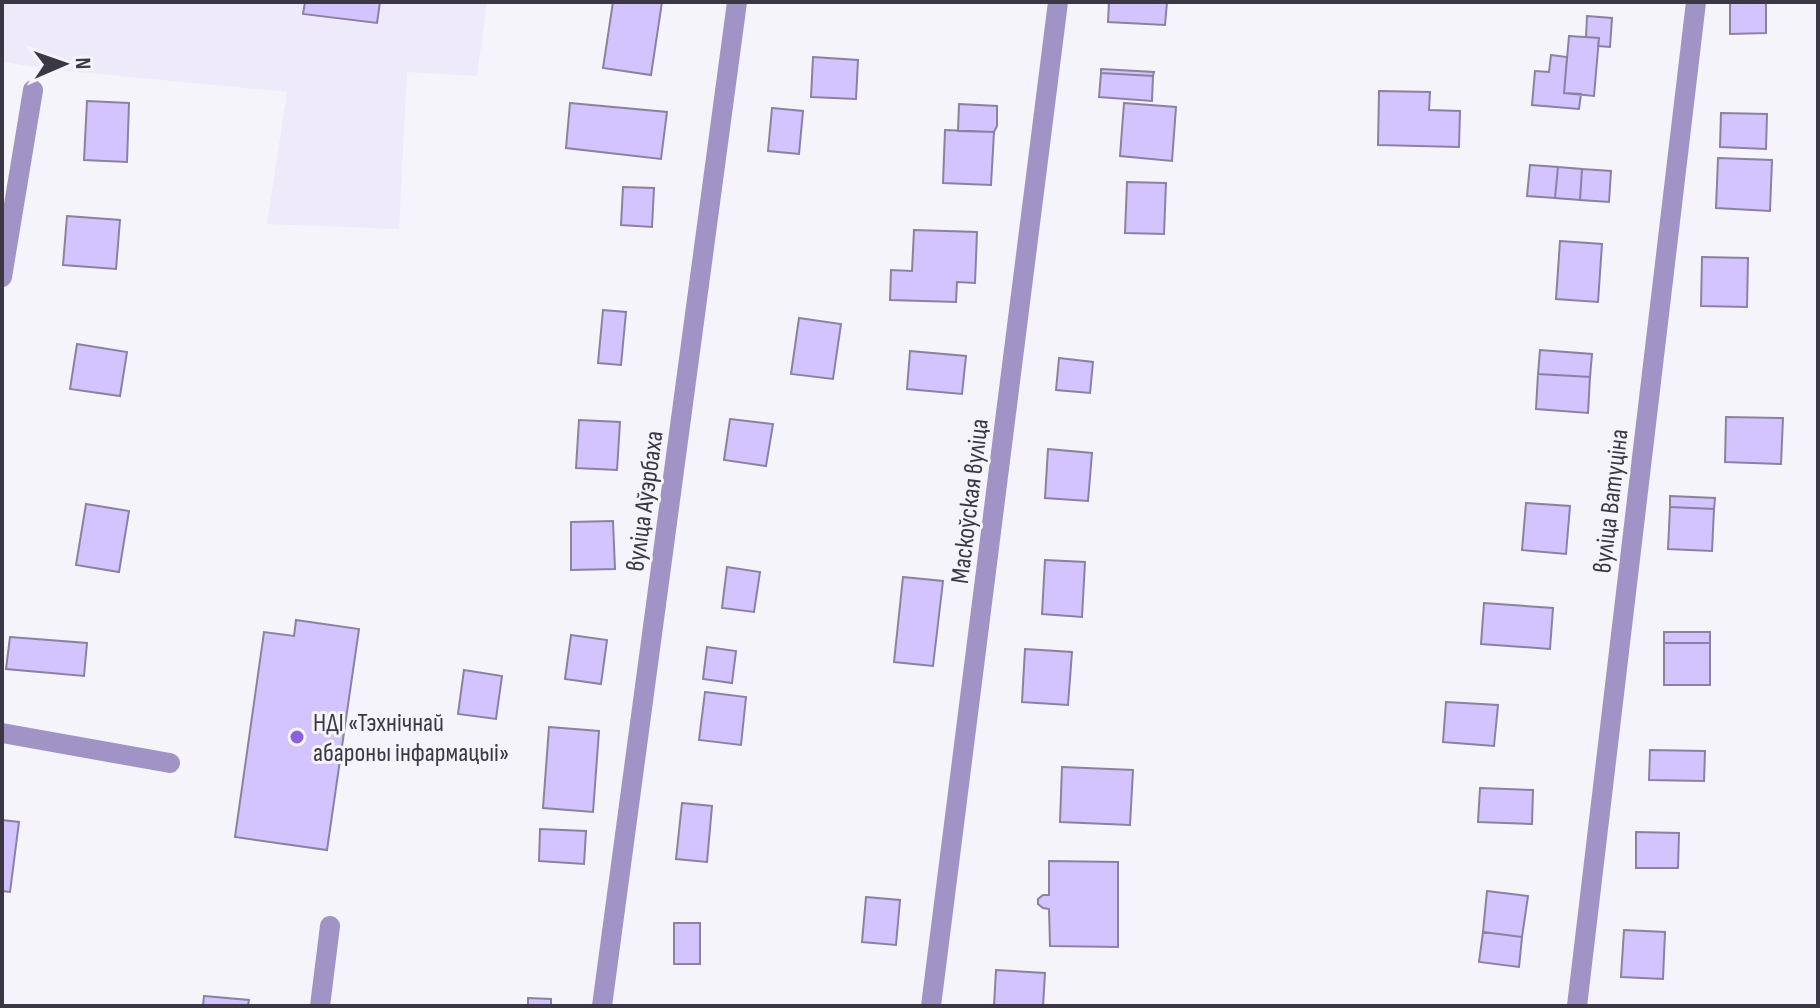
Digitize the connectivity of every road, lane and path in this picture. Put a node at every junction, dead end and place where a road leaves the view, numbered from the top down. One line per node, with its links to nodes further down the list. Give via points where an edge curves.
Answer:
1 (737, 2): 10 (street, вуліца Аўэрбаха)
2 (1058, 2): 11 (street, Маскоўская вуліца)
3 (1696, 2): 12 (street, вуліца Ватуціна)
4 (33, 90): 5 (street)
5 (2, 277)
6 (2, 733): 7 (street)
7 (170, 763)
8 (330, 926): 9 (street)
9 (320, 1006)
10 (602, 1006)
11 (931, 1006)
12 (1577, 1006)

